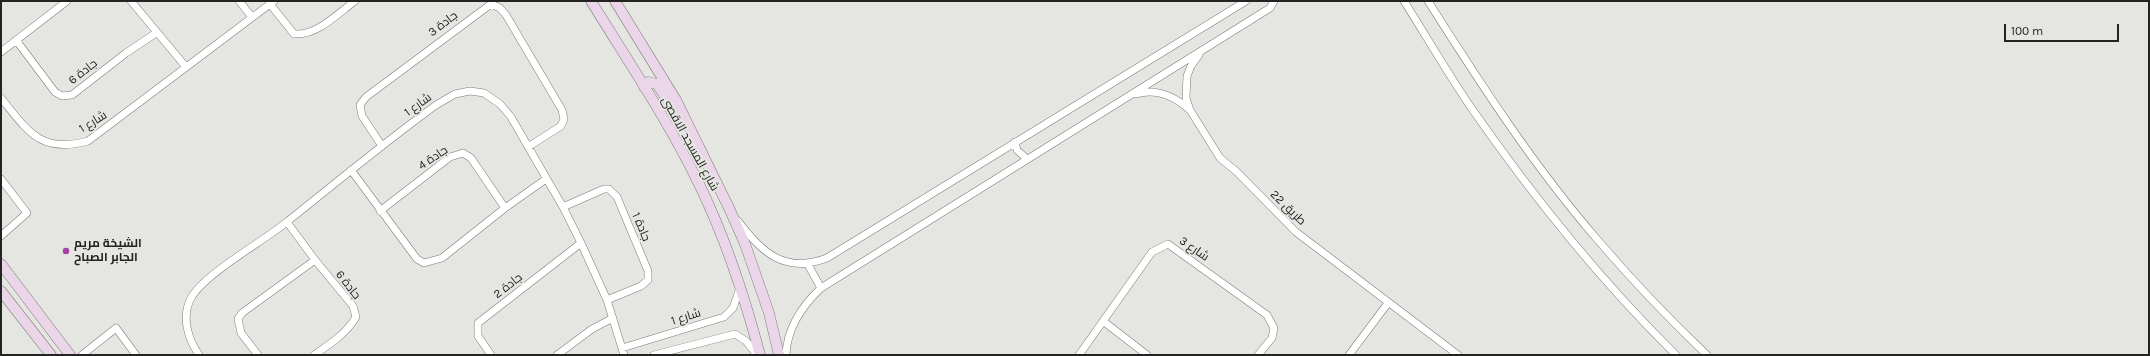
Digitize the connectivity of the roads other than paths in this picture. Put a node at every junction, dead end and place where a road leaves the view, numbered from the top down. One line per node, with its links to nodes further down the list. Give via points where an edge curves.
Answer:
1 (67, 1): 14 (street)
2 (132, 1): 13 (street)
3 (239, 1): 12 (street)
4 (355, 1): 11 (street, via 304,35 294,34)
5 (591, 1): 18 (main road, شارع المسجد الاقصى)
6 (615, 1): 22 (main road, شارع المسجد الاقصى)
7 (1246, 1): 23 (street)
8 (1274, 1): 15 (street, via 1270,8)
9 (1404, 1): 66 (street, via 1470,105 1566,233)
10 (1428, 1): 67 (street, via 1475,76 1534,160 1596,238)
11 (272, 2): 12 (street, شارع 1)
12 (252, 17): 17 (street, شارع 1)
13 (156, 33): 14 (street, جادة 6, via 72,95 62,96 55,92); 17 (street)
14 (16, 40): 16 (street)
15 (1206, 48): 19 (street); 21 (street, طريق 22, via 1191,66 1187,76 1186,93)
16 (1, 52)
17 (186, 67): 20 (street, شارع 1, via 88,140 72,145 43,142 31,134)
18 (644, 87): 22 (main road, via 648,82 657,84 677,115); 40 (main road, شارع المسجد الاقصى, via 699,184)
19 (1128, 97): 21 (street, طريق 22, via 1146,92 1160,93 1177,100); 26 (street)
20 (1, 98)
21 (1190, 110): 44 (street, طريق 22, via 1220,158 1296,232)
22 (685, 119): 32 (main road, شارع المسجد الاقصى)
23 (1015, 142): 26 (street, via 1017,150); 38 (street, via 827,258)
24 (382, 146): 25 (street, شارع 1, via 436,105 455,94 470,91 484,93 500,104); 25 (street, جادة 3, via 362,116 360,105 366,97 491,4 500,8 506,15 562,110 564,119 561,126); 27 (street, شارع 1)
25 (528, 147): 29 (street, شارع 1)
26 (1027, 160): 41 (street)
27 (351, 170): 33 (street); 34 (street, شارع 1)
28 (1, 179): 35 (street, via 27,213)
29 (546, 179): 30 (street, شارع 1); 31 (street)
30 (563, 207): 36 (street, شارع 1); 43 (street, جادة 1, via 604,189 609,189 617,198 648,271 648,280 641,286)
31 (505, 208): 33 (street, via 442,258 424,263 417,259); 33 (street, جادة 4, via 470,158 463,153 450,157)
32 (729, 208): 38 (street, via 762,249 779,259); 59 (main road, شارع المسجد الاقصى, via 745,244 769,313)
33 (380, 211)
34 (287, 222): 37 (street, جادة 6); 52 (street, شارع 1, via 201,284 190,299 185,318 190,342)
35 (1, 236)
36 (581, 243): 43 (street, شارع 1); 55 (street, جادة 2, via 478,323 478,336)
37 (315, 260): 53 (street, via 242,313 238,319 241,333); 54 (street, جادة 6, via 353,306 356,317 342,334)
38 (807, 263): 41 (street)
39 (1, 264): 49 (main road)
40 (740, 288): 47 (street, شارع 1, via 733,308 724,317); 58 (main road, شارع المسجد الاقصى)
41 (821, 288): 60 (street, via 806,303 794,321)
42 (1, 291): 48 (main road)
43 (607, 300): 45 (street, شارع 1)
44 (1388, 303): 64 (street); 65 (street, طريق 22)
45 (613, 318): 47 (street, شارع 1); 56 (street, via 592,329)
46 (1103, 321): 61 (street, شارع 3); 62 (street); 63 (street, شارع 3, via 1152,252 1168,244 1267,315 1274,328 1272,338)
47 (623, 351)
48 (51, 355)
49 (70, 355)
50 (82, 355): 51 (street, via 116,328)
51 (136, 355)
52 (199, 355)
53 (258, 355)
54 (314, 355)
55 (491, 355)
56 (557, 355)
57 (654, 355): 58 (street, via 735,334 746,341)
58 (758, 355)
59 (779, 355)
60 (786, 355)
61 (1079, 355)
62 (1148, 355)
63 (1258, 355)
64 (1349, 355)
65 (1458, 355)
66 (1676, 355)
67 (1706, 355)

